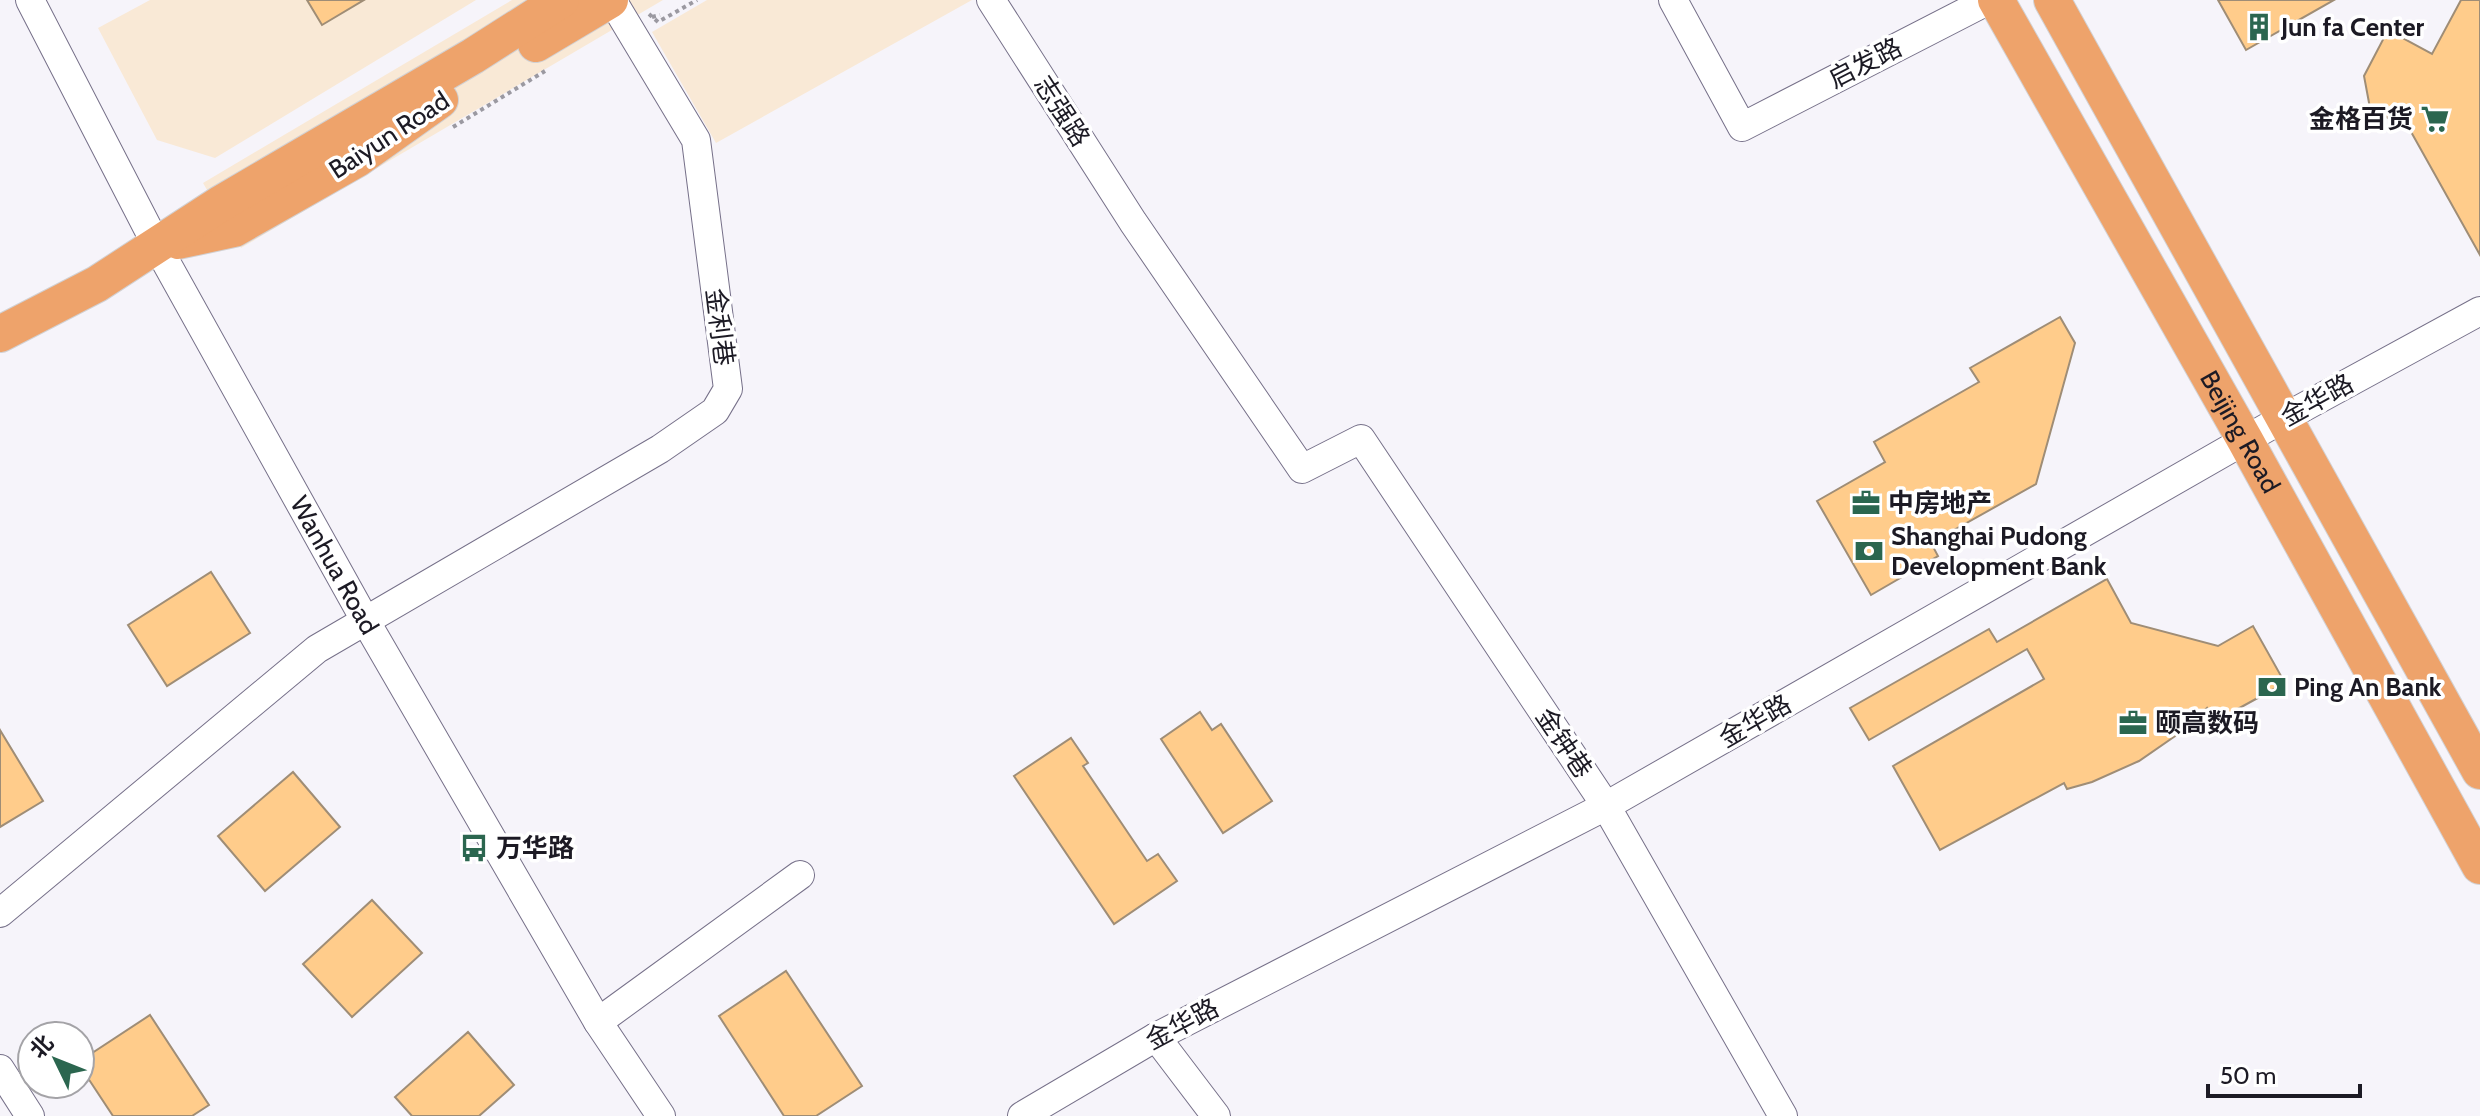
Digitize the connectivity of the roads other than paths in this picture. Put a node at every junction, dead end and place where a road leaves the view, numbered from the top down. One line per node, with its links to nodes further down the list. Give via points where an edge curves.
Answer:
1 (30, 0): 9 (street, Wanhua Road)
2 (561, 0): 9 (main road, Baiyun Road)
3 (611, 0): 9 (main road, Baiyun Road, via 431,105 357,159 234,229); 15 (street, 金利巷, via 696,140 728,389 715,411 660,449)
4 (991, 0): 14 (street, 志强路, via 1133,222)
5 (1673, 0): 6 (street, 启发路, via 1742,127)
6 (1989, 0)
7 (1996, 0): 13 (main road, Beijing Road)
8 (2052, 0): 12 (main road, Beijing Road)
9 (157, 246): 11 (main road, Baiyun Road); 15 (street, Wanhua Road)
10 (2480, 311): 12 (street, 金华路)
11 (0, 334)
12 (2282, 419): 13 (street, 金华路); 16 (main road, Beijing Road)
13 (2245, 440): 17 (street, 金华路); 18 (main road, Beijing Road)
14 (1302, 469): 17 (street, 金钟巷, via 1361,439)
15 (365, 620): 20 (street, 金利巷, via 317,649); 21 (street, Wanhua Road)
16 (2480, 771)
17 (1606, 806): 22 (street, 金华路); 28 (street, 金钟巷)
18 (2480, 866)
19 (800, 875): 21 (street)
20 (0, 913)
21 (598, 1022): 25 (street, Wanhua Road)
22 (1156, 1037): 26 (street, 金华路); 27 (street)
23 (0, 1069): 24 (street)
24 (30, 1116)
25 (661, 1116)
26 (1022, 1116)
27 (1216, 1116)
28 (1783, 1116)

